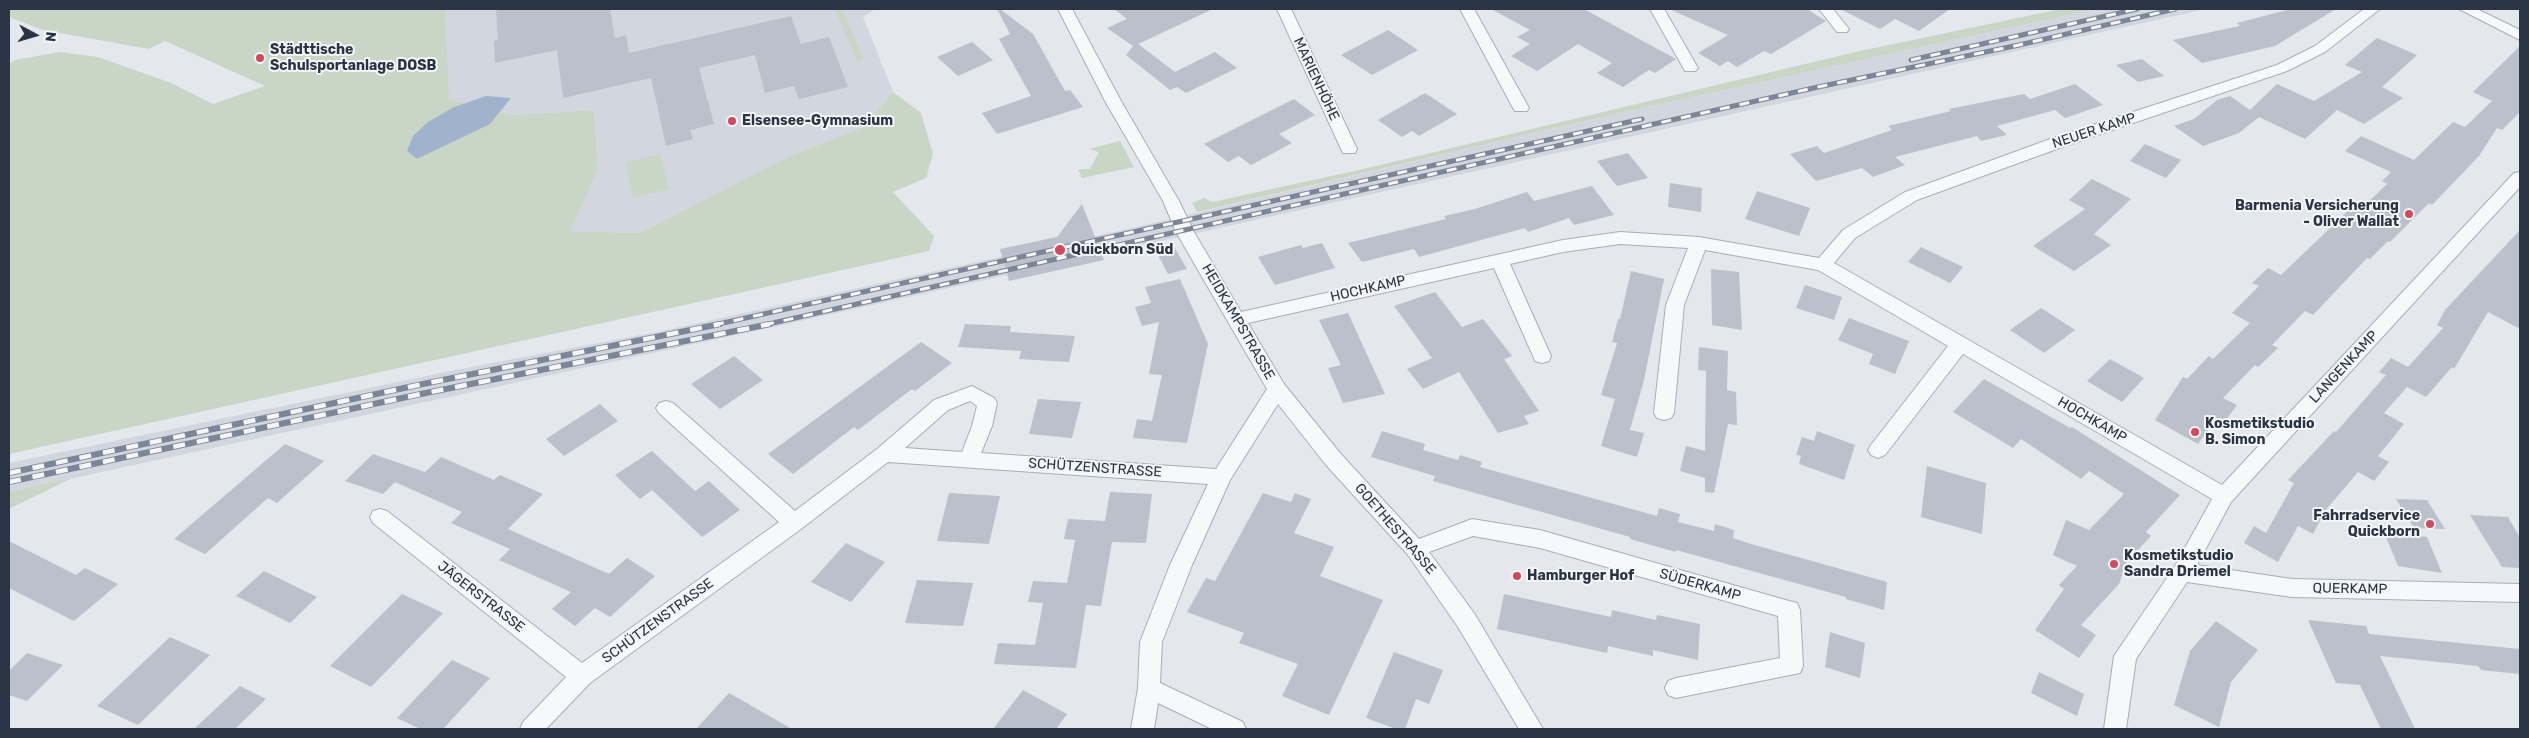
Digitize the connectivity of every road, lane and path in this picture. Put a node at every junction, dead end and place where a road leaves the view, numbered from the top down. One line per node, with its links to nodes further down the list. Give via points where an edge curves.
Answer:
1 (1065, 9): 17 (street, HEIDKAMPSTRASSE, via 1113,101)
2 (1284, 9): 12 (street, MARIENHÖHE)
3 (1466, 9): 11 (street)
4 (1657, 9): 10 (street)
5 (1826, 9): 8 (street)
6 (2373, 9): 16 (street, NEUER KAMP, via 2320,49 2282,68 2059,142 1911,196 1848,234)
7 (2466, 9): 9 (street)
8 (1842, 29)
9 (2520, 36)
10 (1690, 68)
11 (1521, 108)
12 (1349, 149)
13 (2520, 176): 27 (street, LANGENKAMP)
14 (1699, 243): 15 (street, HOCHKAMP, via 1620,238); 16 (street, HOCHKAMP); 22 (street, via 1675,305)
15 (1499, 260): 17 (street, HOCHKAMP); 19 (street)
16 (1823, 265): 18 (street, HOCHKAMP)
17 (1237, 319): 20 (street, HEIDKAMPSTRASSE)
18 (1960, 344): 23 (street); 27 (street, HOCHKAMP)
19 (1542, 356)
20 (1277, 390): 26 (street, HEIDKAMPSTRASSE); 30 (street, GOETHESTRASSE)
21 (666, 408): 29 (street)
22 (1664, 413)
23 (1878, 450)
24 (884, 454): 25 (street, SCHÜTZENSTRASSE); 25 (street, SCHÜTZENSTRASSE, via 941,405 972,393 987,403); 29 (street, SCHÜTZENSTRASSE)
25 (969, 459): 26 (street, SCHÜTZENSTRASSE)
26 (1221, 477): 34 (street, HEIDKAMPSTRASSE, via 1151,642)
27 (2224, 496): 31 (street, LANGENKAMP)
28 (380, 518): 33 (street, JÄGERSTRASSE)
29 (794, 523): 33 (street, SCHÜTZENSTRASSE)
30 (1415, 549): 35 (street, SÜDERKAMP, via 1472,527 1540,539 1789,610 1792,666); 39 (street, GOETHESTRASSE, via 1466,620)
31 (2182, 572): 32 (street, QUERKAMP, via 2292,588); 40 (street, LANGENKAMP, via 2125,656)
32 (2520, 594)
33 (582, 676): 36 (street, SCHÜTZENSTRASSE)
34 (1149, 688): 37 (street, HEIDKAMPSTRASSE); 38 (street)
35 (1676, 688)
36 (531, 729)
37 (1143, 729)
38 (1235, 729)
39 (1531, 729)
40 (2115, 729)

